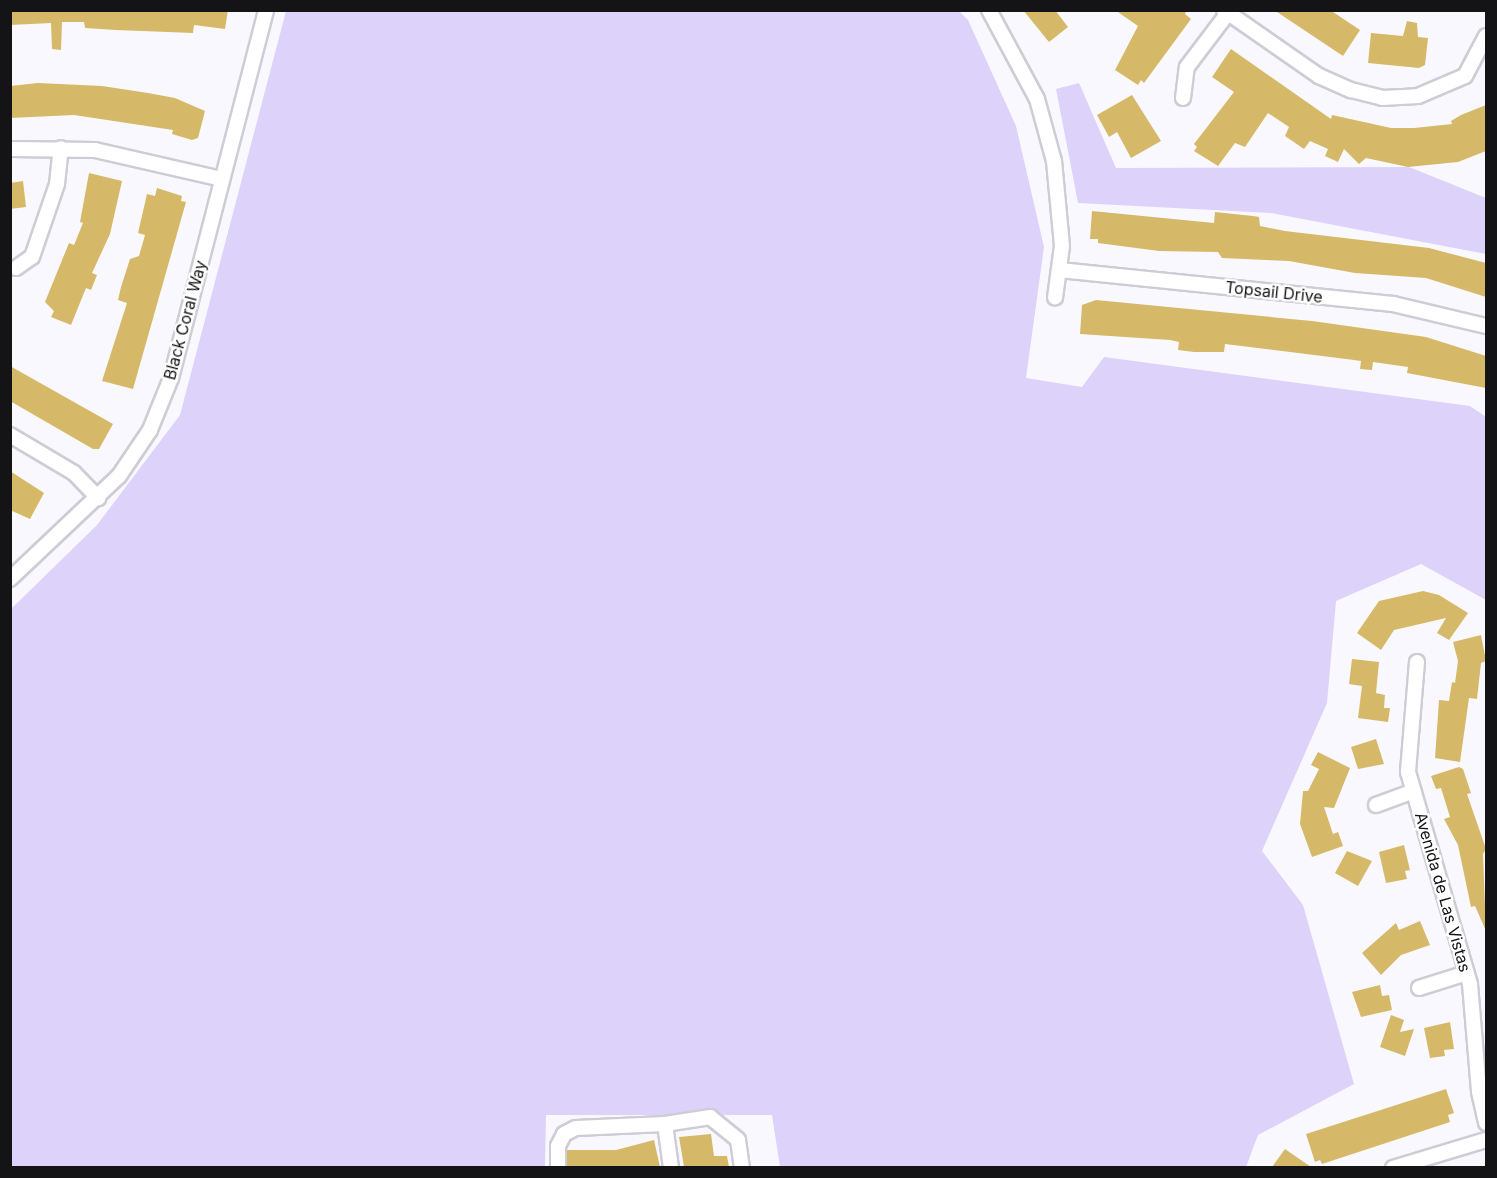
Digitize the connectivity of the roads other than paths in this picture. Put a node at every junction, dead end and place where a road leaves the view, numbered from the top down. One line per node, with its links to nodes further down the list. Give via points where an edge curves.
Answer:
1 (266, 10): 8 (street, Black Coral Way)
2 (988, 10): 10 (street, via 1037,99 1043,120 1059,203)
3 (1226, 12): 4 (street, via 1319,76 1382,98 1418,96 1465,76 1476,63); 5 (street, via 1187,67)
4 (1486, 36)
5 (1183, 98)
6 (61, 148): 7 (street); 8 (street, via 144,159); 9 (street, via 57,184 32,257)
7 (10, 149)
8 (222, 179): 14 (street, Black Coral Way, via 171,378 150,430 119,476)
9 (16, 268)
10 (1059, 270): 11 (street); 12 (street, Topsail Drive, via 1393,304)
11 (1055, 298)
12 (1486, 326)
13 (10, 435): 14 (street, via 74,473)
14 (98, 498): 15 (street, Black Coral Way)
15 (10, 579)
16 (1417, 662): 17 (street, Avenida de Las Vistas, via 1408,755)
17 (1414, 791): 18 (street); 19 (street, Avenida de Las Vistas)
18 (1376, 805)
19 (1467, 973): 20 (street); 21 (street, Avenida de Las Vistas, via 1479,1092)
20 (1419, 988)
21 (1486, 1123)
22 (665, 1124): 24 (street, via 576,1128 564,1134 558,1146); 25 (street); 26 (street, via 710,1117 738,1140)
23 (1486, 1140): 27 (street)
24 (558, 1167)
25 (671, 1167)
26 (742, 1167)
27 (1393, 1167)

